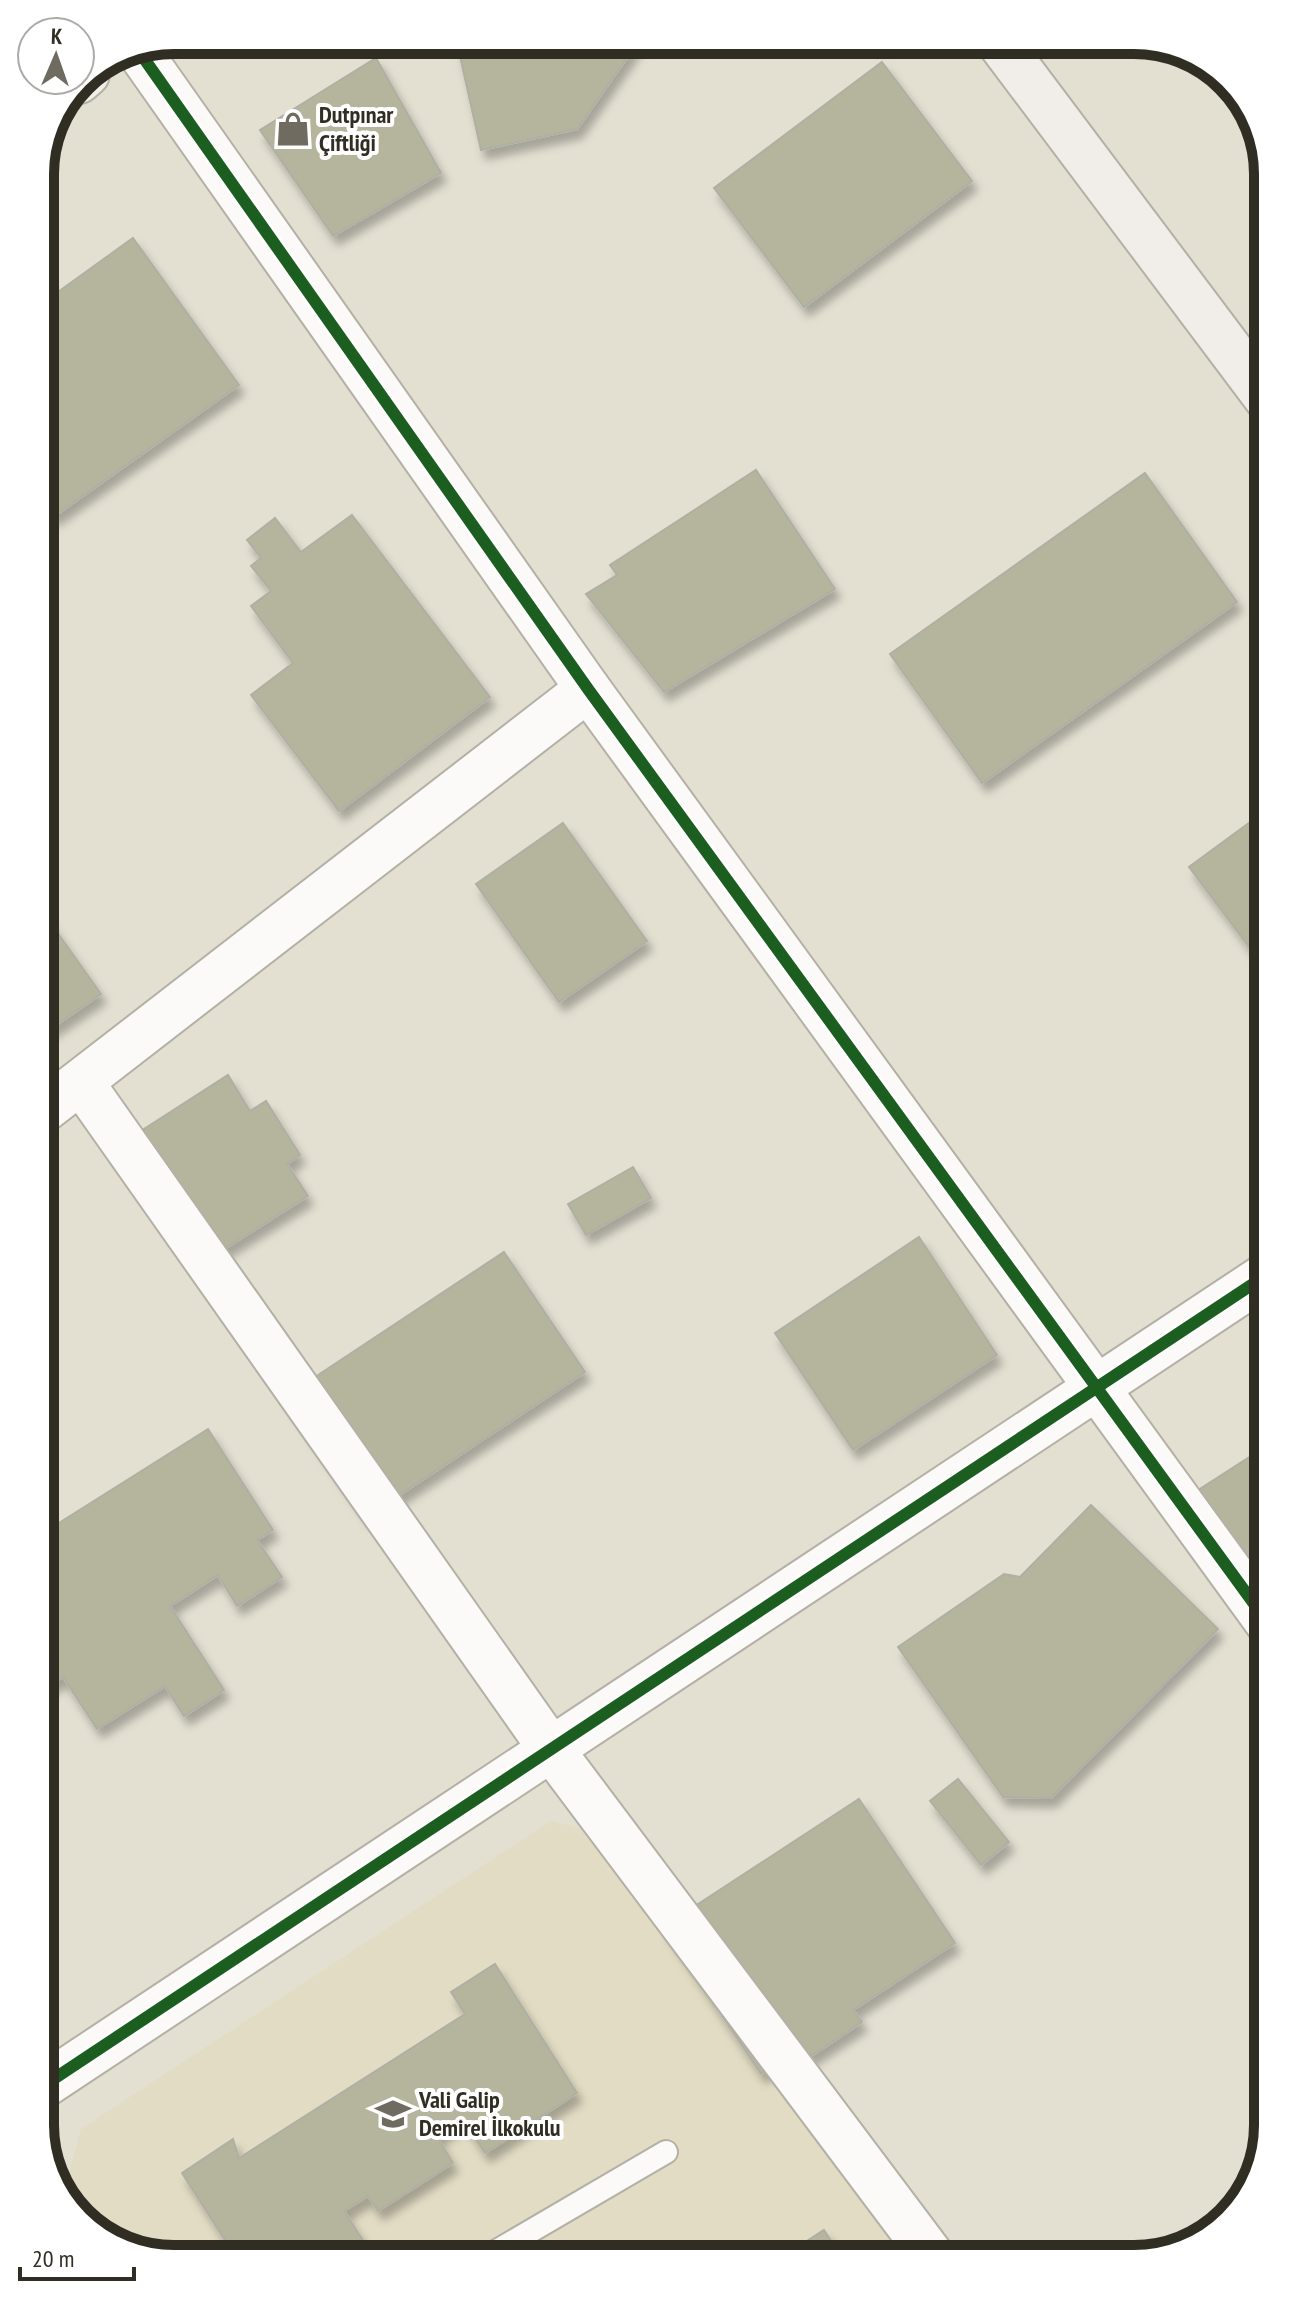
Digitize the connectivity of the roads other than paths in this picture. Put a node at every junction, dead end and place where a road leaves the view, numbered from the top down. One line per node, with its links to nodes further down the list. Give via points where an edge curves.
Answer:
1 (1008, 54): 3 (street)
2 (144, 58): 4 (street)
3 (1254, 381)
4 (588, 689): 5 (street); 8 (street)
5 (81, 1082): 6 (street); 10 (street)
6 (54, 1102)
7 (1254, 1283): 8 (street)
8 (1096, 1388): 9 (street); 10 (street)
9 (1254, 1604)
10 (551, 1749): 11 (street); 14 (street)
11 (54, 2079)
12 (666, 2152): 13 (lane)
13 (507, 2245)
14 (923, 2245)

